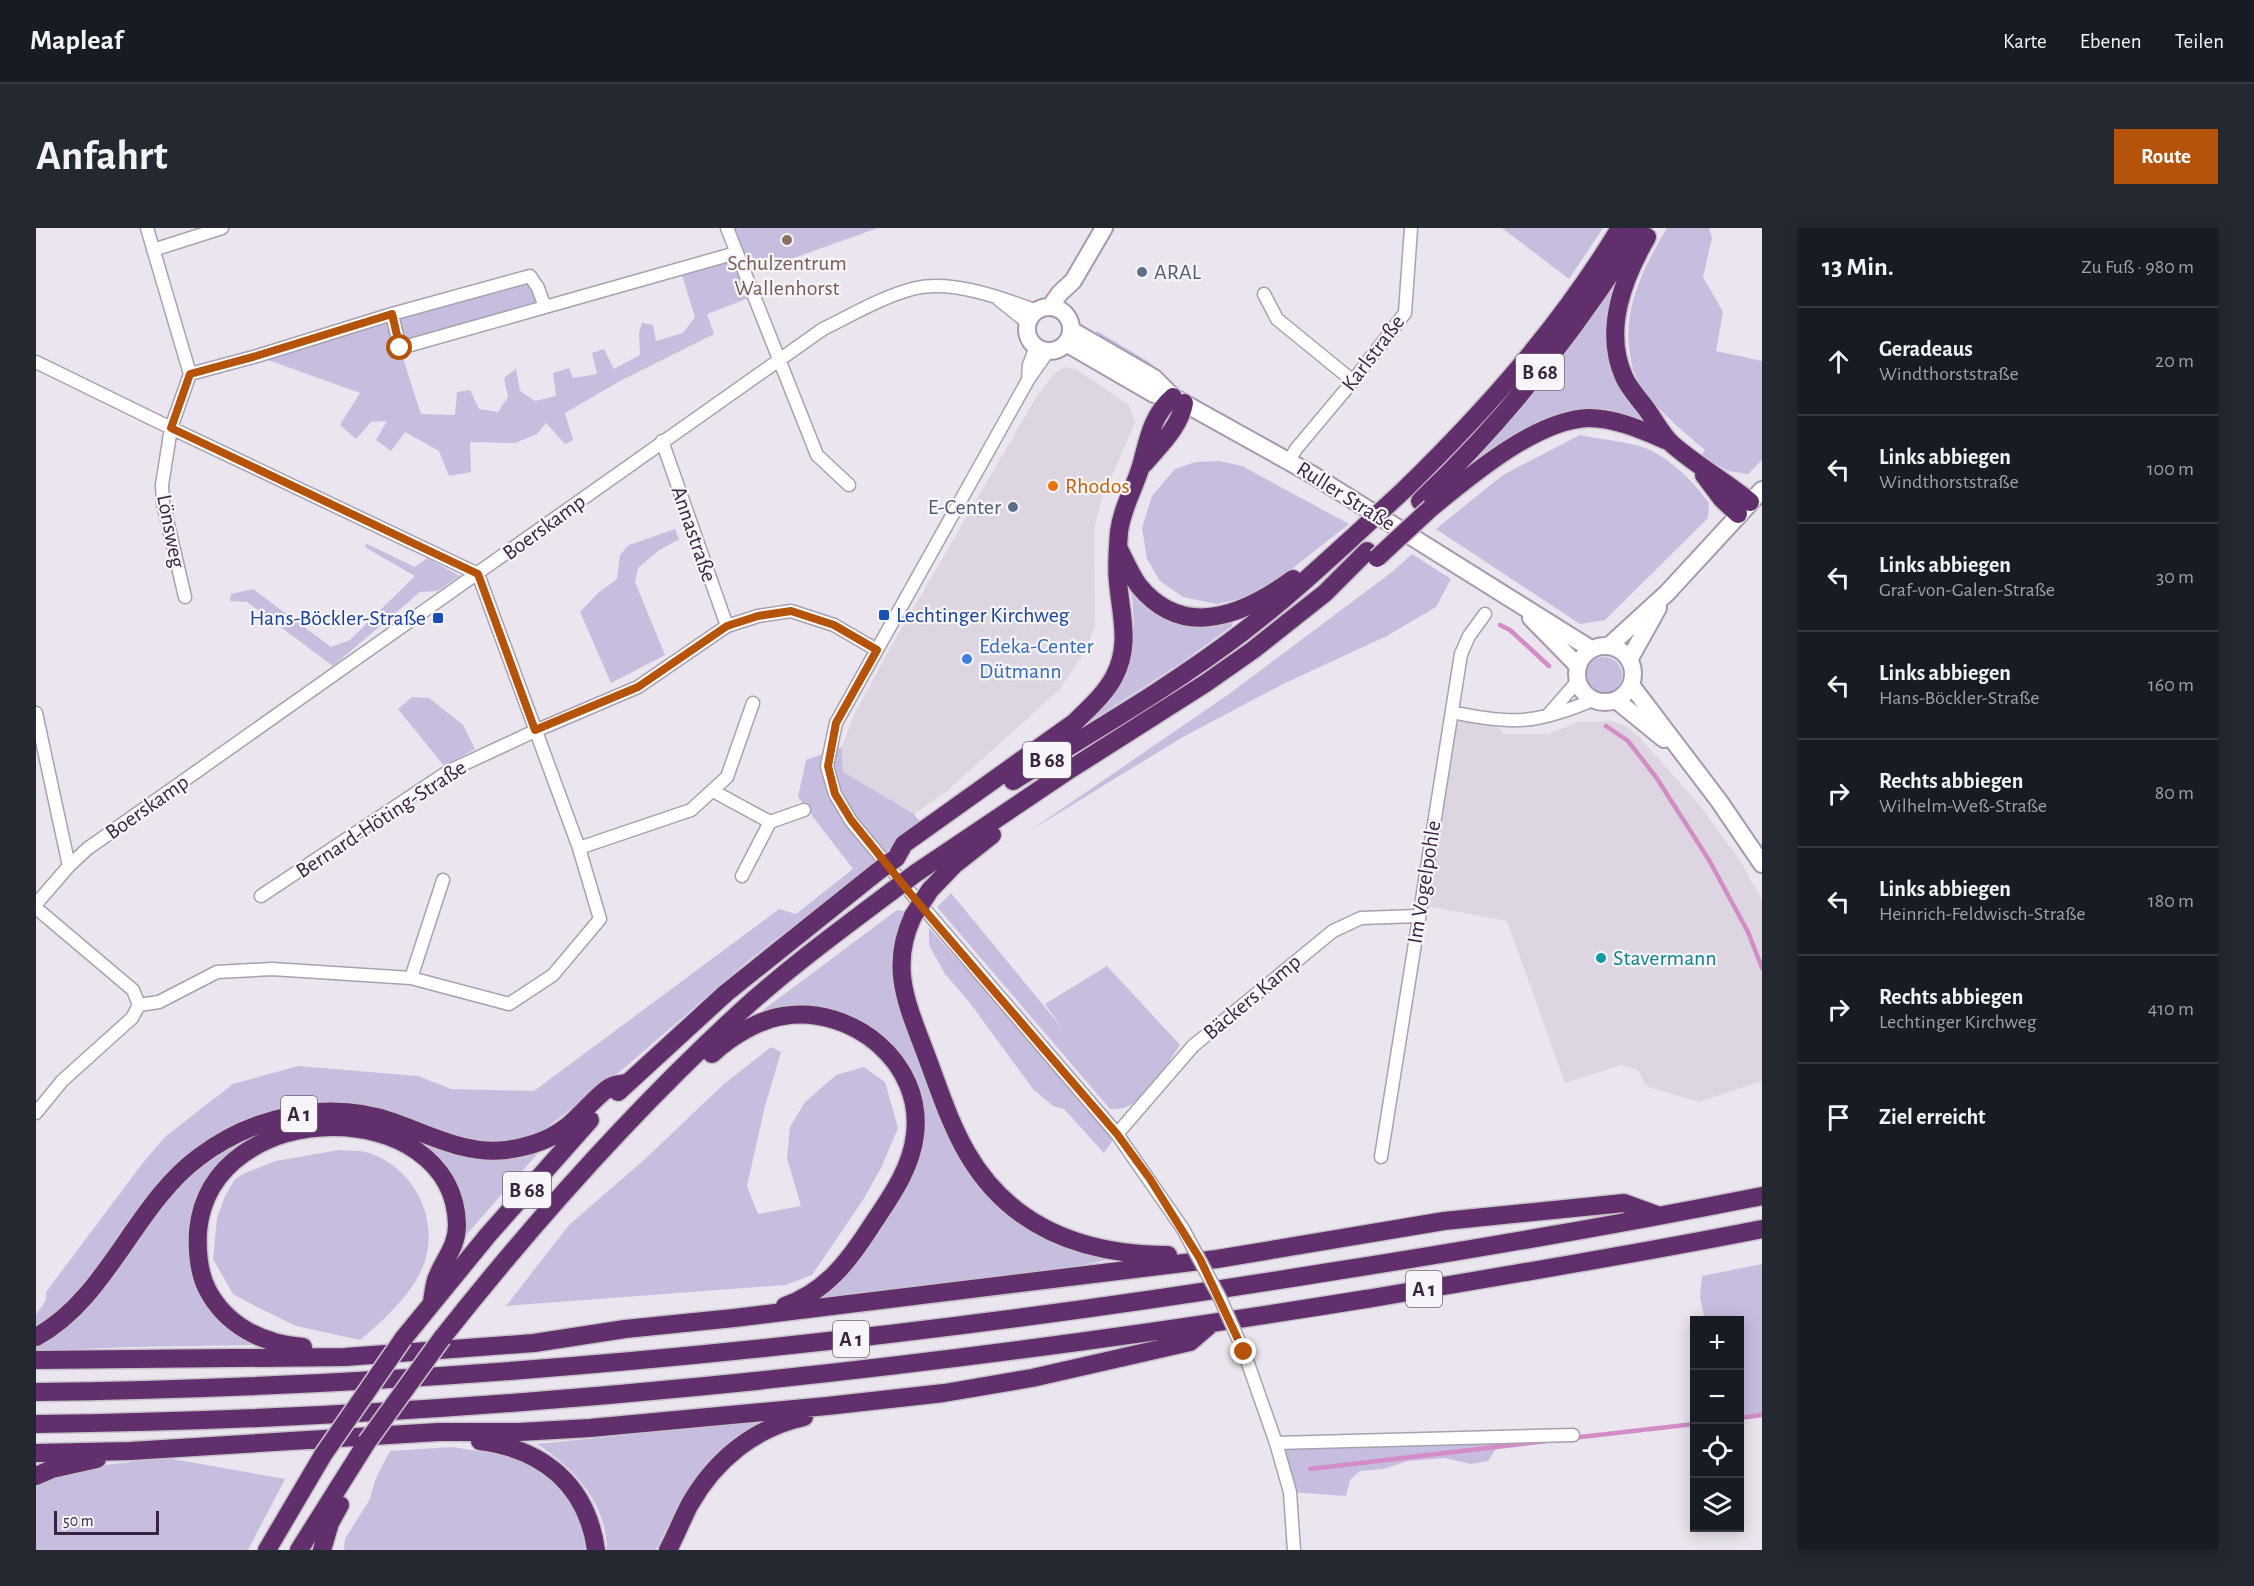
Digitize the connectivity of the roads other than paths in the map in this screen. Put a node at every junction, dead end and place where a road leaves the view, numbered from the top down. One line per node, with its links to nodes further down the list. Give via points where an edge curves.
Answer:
1 (147, 228): 9 (street)
2 (222, 228): 9 (street)
3 (727, 228): 10 (street)
4 (1104, 228): 14 (main road, via 1073,280 1070,298)
5 (1411, 228): 20 (street, Karlstraße, via 1406,313)
6 (1620, 228): 30 (highway, B 68, bridge, via 1530,357 1473,422)
7 (1640, 228): 28 (highway, B 68, via 1590,305 1509,410)
8 (1652, 228): 24 (highway, via 1626,279 1617,309 1617,358 1625,379)
9 (153, 250): 19 (street)
10 (736, 253): 12 (street); 17 (street)
11 (1264, 294): 20 (street, via 1277,319)
12 (545, 307): 13 (street, via 530,276); 13 (street, via 400,348)
13 (392, 314): 19 (street)
14 (1045, 314): 15 (main road); 16 (main road, via 1029,336); 17 (street, Boerskamp, via 959,288 916,288 872,304 823,329)
15 (1068, 337): 16 (main road, via 1055,350); 21 (main road, Ruller Straße, via 1154,378)
16 (1042, 348): 39 (street, via 1028,380)
17 (780, 359): 23 (street, Boerskamp); 26 (street, via 817,455)
18 (36, 362): 22 (street)
19 (190, 374): 22 (street, Lönsweg)
20 (1353, 381): 25 (street, Karlstraße)
21 (1179, 400): 25 (main road, Ruller Straße); 29 (highway, via 1162,407 1152,427 1122,514)
22 (171, 428): 31 (street); 33 (street, Lönsweg, via 163,503)
23 (662, 441): 31 (street, Boerskamp); 36 (street, Annastraße)
24 (1670, 442): 27 (highway); 28 (highway, via 1608,419 1568,421 1526,438)
25 (1289, 461): 34 (main road, Ruller Straße)
26 (849, 485)
27 (1750, 502): 32 (main road)
28 (1426, 504): 51 (highway, B 68, bridge, via 1339,592 1325,593 1206,683)
29 (1118, 548): 30 (highway, via 1138,584 1151,598 1167,610 1203,619 1228,614 1262,598 1309,566); 56 (highway, via 1117,581 1125,640 1114,678 1075,722 904,844)
30 (1328, 560): 56 (highway, B 68, via 1244,632 1192,668)
31 (478, 574): 49 (street); 58 (street, Boerskamp, via 87,849)
32 (1666, 593): 37 (main road); 40 (main road)
33 (185, 597)
34 (1515, 602): 38 (main road, Ruller Straße); 41 (main road, Ruller Straße)
35 (1485, 614): 46 (street, Im Vogelpohle, via 1461,654)
36 (727, 626): 39 (street, Bernard-Höting-Straße, via 791,611 834,625); 49 (street, Bernard-Höting-Straße, via 638,687)
37 (1609, 646): 38 (main road); 40 (main road)
38 (1591, 649): 41 (main road, via 1580,659)
39 (877, 650): 69 (street, via 836,723 828,766 835,794 909,892)
40 (1629, 660): 42 (main road)
41 (1577, 674): 43 (main road, via 1581,690); 48 (street)
42 (1631, 685): 44 (main road); 50 (main road)
43 (1593, 700): 44 (main road); 48 (street)
44 (1616, 700): 50 (main road)
45 (753, 703): 52 (street, via 727,777)
46 (1452, 712): 48 (street, via 1488,720 1518,721); 63 (street, Im Vogelpohle)
47 (36, 713): 58 (street)
48 (1548, 715)
49 (535, 730): 55 (street); 61 (street, Bernard-Höting-Straße, via 449,771)
50 (1681, 753): 57 (main road)
51 (1066, 772): 67 (highway, B 68, bridge, via 916,873 830,937 740,1012); 74 (highway, bridge, via 1049,792 981,843 930,890 913,916 902,946 901,976 906,1001 955,1130 983,1176 1021,1214 1041,1227 1111,1252 1200,1254)
52 (713, 791): 54 (street); 55 (street, via 691,810)
53 (804, 810): 54 (street)
54 (770, 822): 59 (street)
55 (579, 848): 64 (street, via 600,920 553,975 509,1004)
56 (899, 855): 66 (highway, B 68, bridge, via 735,986)
57 (1762, 864)
58 (69, 866): 62 (street, Boerskamp)
59 (742, 876)
60 (443, 880): 64 (street)
61 (261, 896)
62 (36, 906): 65 (street, via 133,990)
63 (1418, 916): 69 (street, Bäckers Kamp, via 1361,918 1333,931 1193,1046); 70 (street, Im Vogelpohle)
64 (411, 978): 65 (street, via 272,969 217,972 159,1002)
65 (139, 1005): 68 (street, via 132,1018 62,1081)
66 (626, 1083): 75 (highway, B 68, via 552,1161); 78 (highway, A 1, via 611,1086 566,1128 548,1139 503,1151 458,1146 364,1114 304,1113 253,1126 224,1140 179,1174 77,1305 52,1329)
67 (638, 1111): 76 (highway, via 657,1105 725,1042 781,1017 804,1014 846,1023 881,1045 900,1070 912,1095 915,1115 911,1154 903,1176 857,1247 830,1280 813,1294); 87 (highway, B 68, bridge, via 502,1263)
68 (36, 1113)
69 (1117, 1134): 86 (street, bridge, via 1183,1229 1219,1296 1244,1352)
70 (1381, 1157)
71 (1762, 1196): 72 (highway, A 1)
72 (1659, 1215): 74 (highway, via 1624,1203 1444,1221); 81 (highway, A 1, via 1200,1293 738,1351 468,1374 226,1388)
73 (1762, 1229): 77 (highway, A 1)
74 (1217, 1259): 76 (highway)
75 (432, 1302): 79 (highway, via 436,1278 452,1251 457,1227 454,1202 431,1162 394,1139 342,1127 315,1127 255,1144 219,1174 200,1217 197,1243 206,1286 214,1302 246,1331 284,1346 330,1350); 91 (highway, B 68, bridge, via 323,1455)
76 (758, 1316): 79 (highway, via 534,1342)
77 (1211, 1324): 82 (highway, via 1190,1342 1032,1378 944,1393); 83 (highway, A 1, via 894,1366 592,1397 291,1416)
78 (36, 1337)
79 (345, 1358): 80 (highway)
80 (36, 1360)
81 (36, 1392)
82 (826, 1406): 84 (highway, via 590,1428); 95 (highway, via 811,1416 763,1431 722,1461 704,1481)
83 (36, 1424)
84 (438, 1432): 88 (highway); 94 (highway, via 457,1440 502,1444 549,1466 582,1503)
85 (1573, 1435): 86 (street)
86 (1276, 1443): 96 (street, via 1290,1492)
87 (364, 1447): 92 (highway, B 68); 93 (highway, via 361,1469 330,1523)
88 (130, 1451): 89 (highway); 90 (highway)
89 (36, 1453)
90 (36, 1476)
91 (267, 1550)
92 (299, 1550)
93 (322, 1550)
94 (596, 1550)
95 (668, 1550)
96 (1294, 1550)

